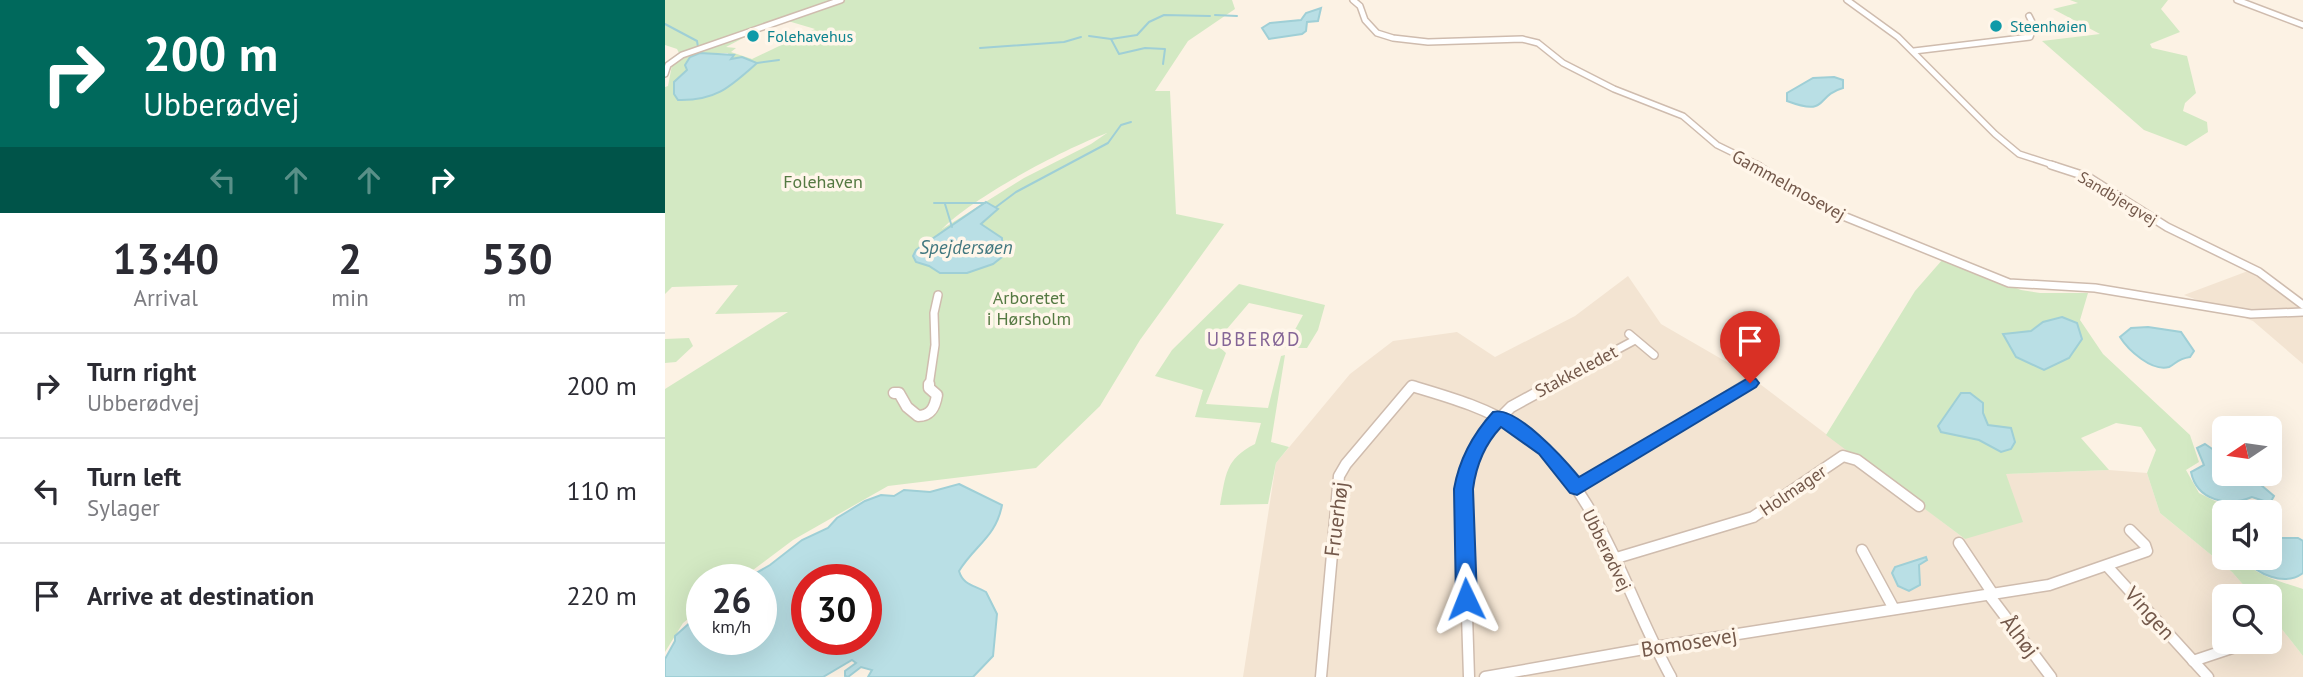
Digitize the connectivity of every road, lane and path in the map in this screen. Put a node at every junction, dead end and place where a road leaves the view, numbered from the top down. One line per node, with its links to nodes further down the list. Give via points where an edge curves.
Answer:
1 (841, 0): 8 (street, via 682,55 668,65)
2 (1353, 0): 11 (street, Gammelmosevej, via 1377,33 1393,38 1538,43 1563,63 1614,89 1683,116 1717,145 1778,176 1826,209 2009,282 2095,288 2259,316)
3 (1847, 0): 7 (street, Sandbjergvej)
4 (2237, 0): 6 (street)
5 (2029, 16): 7 (street, via 2034,29 2030,37)
6 (2303, 25)
7 (1914, 51): 10 (street, Sandbjergvej, via 2019,154 2088,177 2167,227 2259,272)
8 (665, 74)
9 (938, 295): 15 (street, via 929,388 937,395 933,409 918,416)
10 (2303, 305)
11 (2303, 312)
12 (1654, 355): 16 (street, Stakkeledet, via 1632,337)
13 (1750, 383): 17 (street)
14 (1412, 386): 16 (street, Ubberødvej); 29 (street, Fruerhøj, via 1339,476)
15 (894, 393)
16 (1499, 417): 17 (street, Ubberødvej, via 1545,449); 30 (street, Stakkeledet, via 1473,454 1463,489)
17 (1577, 488): 22 (street, Ubberødvej)
18 (1919, 506): 22 (street, Holmager, via 1857,460 1843,456 1753,517)
19 (2130, 530): 23 (street, Bomosevej, via 2147,551)
20 (1959, 543): 24 (street)
21 (1862, 550): 25 (street)
22 (1613, 559): 26 (street, Ubberødvej)
23 (2107, 566): 24 (street, Bomosevej, via 2049,585); 28 (street, Vingen)
24 (1991, 595): 25 (street, Bomosevej); 33 (street, Ålhøj)
25 (1894, 609): 26 (street, Bomosevej)
26 (1655, 647): 31 (street, Bomosevej); 32 (street, Ubberødvej)
27 (2212, 654): 28 (street)
28 (2193, 660): 34 (street, Vingen)
29 (1321, 677)
30 (1469, 677)
31 (1485, 677)
32 (1671, 677)
33 (2051, 677)
34 (2208, 677)

